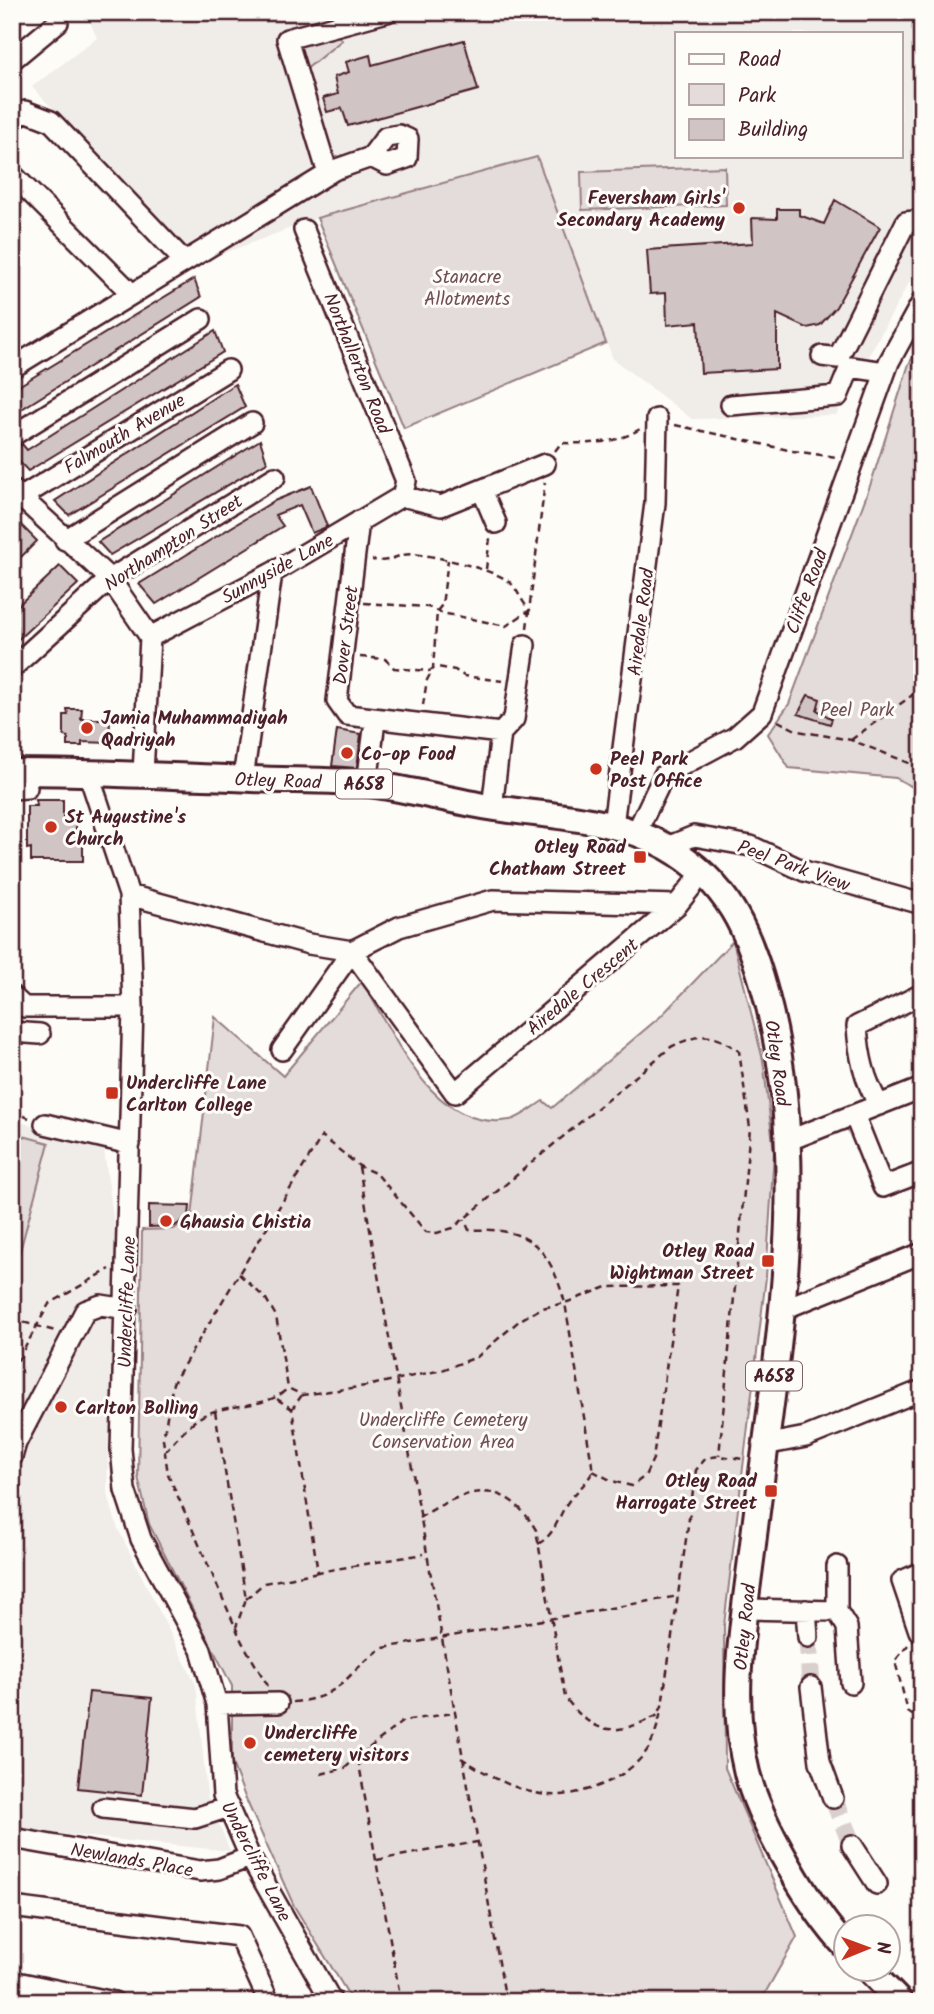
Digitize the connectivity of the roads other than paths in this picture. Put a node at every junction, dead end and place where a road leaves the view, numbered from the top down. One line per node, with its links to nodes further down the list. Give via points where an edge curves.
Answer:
1 (387, 12): 7 (street, via 287,39)
2 (58, 22): 3 (street)
3 (12, 60)
4 (12, 121): 10 (street, via 25,111 51,121)
5 (371, 157): 7 (street)
6 (12, 174): 11 (street)
7 (328, 174): 10 (street)
8 (922, 220): 14 (street, via 906,222 838,358)
9 (304, 230): 26 (street, Northallerton Road, via 406,481)
10 (184, 261): 11 (street)
11 (131, 293): 15 (street)
12 (922, 302): 17 (street, Cliffe Road)
13 (201, 319): 21 (street)
14 (822, 356)
15 (17, 358)
16 (228, 370): 25 (street, Falmouth Avenue)
17 (885, 372): 18 (street, via 850,367 838,396); 43 (street, Cliffe Road, via 762,713 734,737 664,775)
18 (731, 405)
19 (657, 419): 43 (street, Airedale Road, via 655,503)
20 (252, 423): 29 (street)
21 (12, 436)
22 (545, 464): 24 (street)
23 (275, 477): 31 (street, Northampton Street)
24 (482, 489): 26 (street, via 441,506); 28 (street)
25 (15, 496): 29 (street)
26 (402, 496): 27 (street, Sunnyside Lane)
27 (359, 522): 30 (street, Sunnyside Lane); 35 (street, Dover Street, via 337,701 346,715)
28 (496, 523)
29 (65, 540): 31 (street)
30 (272, 573): 32 (street, Sunnyside Lane); 39 (street)
31 (110, 579): 32 (street); 34 (street, Northampton Street)
32 (150, 637): 38 (street)
33 (525, 645): 36 (street, via 514,719)
34 (12, 668)
35 (375, 721): 36 (street, Dover Street); 41 (street)
36 (502, 733): 42 (street)
37 (88, 772): 38 (main road, Otley Road / A658); 40 (main road, Otley Road / A658); 46 (street, Undercliffe Lane)
38 (143, 774): 39 (main road, Otley Road / A658)
39 (243, 779): 41 (main road, Otley Road / A658)
40 (17, 783)
41 (367, 784): 42 (main road, Otley Road / A658)
42 (492, 808): 43 (main road, Otley Road / A658)
43 (625, 829): 44 (main road, Otley Road / A658)
44 (667, 847): 45 (main road, Otley Road / A658); 47 (street, Peel Park View, via 694,836 751,846 804,871)
45 (703, 872): 48 (street, Airedale Crescent); 59 (main road, Otley Road / A658, via 736,911 755,954 773,1019)
46 (129, 895): 49 (street, via 309,944); 52 (street, Undercliffe Lane)
47 (922, 904)
48 (677, 905): 49 (street, via 493,900 399,927); 49 (street, Airedale Crescent, via 456,1093)
49 (352, 951): 54 (street)
50 (922, 994): 56 (street, via 857,1026 866,1084)
51 (18, 1001): 52 (street); 53 (street)
52 (133, 1007): 60 (street, Undercliffe Lane)
53 (25, 1033)
54 (282, 1050)
55 (922, 1088): 56 (street)
56 (879, 1105): 57 (street)
57 (855, 1117): 59 (street); 61 (street, via 883,1186)
58 (45, 1124): 60 (street)
59 (787, 1141): 64 (main road, Otley Road / A658, via 788,1214)
60 (130, 1144): 63 (street, Undercliffe Lane)
61 (922, 1172)
62 (920, 1258): 64 (street)
63 (127, 1308): 67 (street, via 101,1305 85,1311); 78 (street, Undercliffe Lane, via 121,1449 125,1490 141,1539 201,1650)
64 (781, 1310): 66 (main road, Otley Road / A658)
65 (922, 1390): 66 (street)
66 (763, 1453): 70 (main road, Otley Road / A658)
67 (12, 1457)
68 (837, 1566): 72 (street)
69 (922, 1572): 73 (street, via 902,1581)
70 (745, 1609): 71 (street); 87 (main road, Otley Road / A658, via 738,1699 747,1774 801,1887)
71 (806, 1611): 72 (street); 74 (street)
72 (837, 1611): 75 (street, via 847,1627)
73 (919, 1631)
74 (808, 1637)
75 (851, 1683)
76 (811, 1686): 79 (street, via 820,1762)
77 (278, 1703): 78 (street)
78 (217, 1704): 80 (street, Undercliffe Lane, via 223,1795)
79 (833, 1798)
80 (229, 1807): 81 (street, via 195,1818); 84 (street, Undercliffe Lane)
81 (103, 1808)
82 (12, 1838): 84 (street, Newlands Place, via 200,1871)
83 (852, 1845): 85 (street)
84 (250, 1857): 93 (street, Undercliffe Lane)
85 (877, 1884)
86 (12, 1907): 92 (street, via 239,1936)
87 (832, 1932)
88 (12, 1981): 90 (street)
89 (880, 1982): 94 (main road)
90 (59, 1996): 91 (street)
91 (114, 2002)
92 (269, 2002)
93 (332, 2002)
94 (900, 2002)

